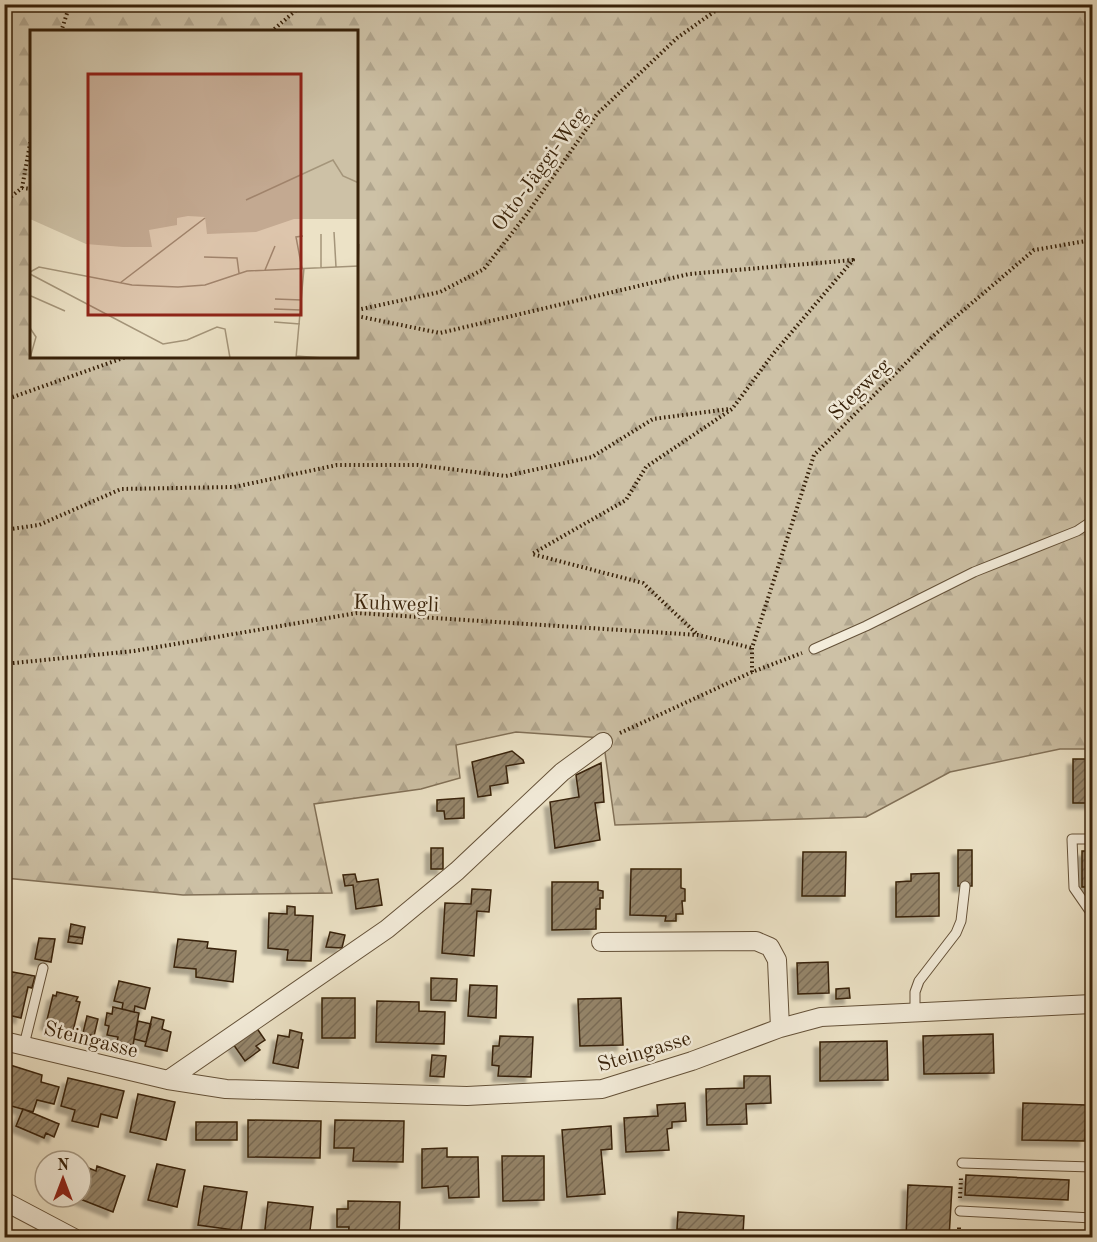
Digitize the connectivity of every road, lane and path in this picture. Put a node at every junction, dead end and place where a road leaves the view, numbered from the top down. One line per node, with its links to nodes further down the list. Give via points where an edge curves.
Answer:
1 (70, 4): 4 (path)
2 (303, 4): 5 (path)
3 (725, 4): 11 (path, Otto-Jäggi-Weg, via 677,38 597,114 484,269 440,292)
4 (62, 30)
5 (273, 30)
6 (30, 144): 7 (path)
7 (22, 188): 8 (path); 9 (path)
8 (30, 189)
9 (4, 202)
10 (1092, 240): 19 (path, Stegweg, via 1034,250 932,337 814,456)
11 (358, 310)
12 (358, 316): 15 (path, via 440,333 689,273 853,260)
13 (123, 358): 14 (path)
14 (4, 400)
15 (732, 409): 17 (path, via 653,419 592,457 506,476 418,465 337,465 234,487 121,489 39,525); 18 (path, via 646,467 626,500 532,554 643,583)
16 (1092, 521): 20 (lane, via 1077,531 974,572)
17 (4, 530)
18 (698, 635): 19 (path, Kuhwegli); 21 (path, Kuhwegli, via 357,613 134,651)
19 (752, 648): 22 (path, Stegweg)
20 (814, 649): 22 (path)
21 (4, 664)
22 (752, 672): 23 (path)
23 (603, 742): 34 (street, via 562,772 457,871 387,929)
24 (1092, 839): 26 (lane, via 1072,839 1074,888)
25 (965, 886): 30 (lane, via 961,921 919,981)
26 (1092, 914)
27 (601, 942): 31 (street, via 756,941 770,947 777,960)
28 (43, 968): 33 (lane)
29 (1092, 1004): 30 (street, Steingasse)
30 (915, 1012): 31 (street, Steingasse, via 821,1017)
31 (780, 1028): 34 (street, Steingasse, via 693,1061 602,1089 467,1096 226,1089)
32 (4, 1041): 33 (street, Steingasse)
33 (24, 1046): 34 (street, Steingasse)
34 (168, 1080)
35 (962, 1163): 36 (lane)
36 (1092, 1167)
37 (4, 1201): 40 (street)
38 (960, 1211): 39 (lane)
39 (1092, 1218)
40 (74, 1238)

